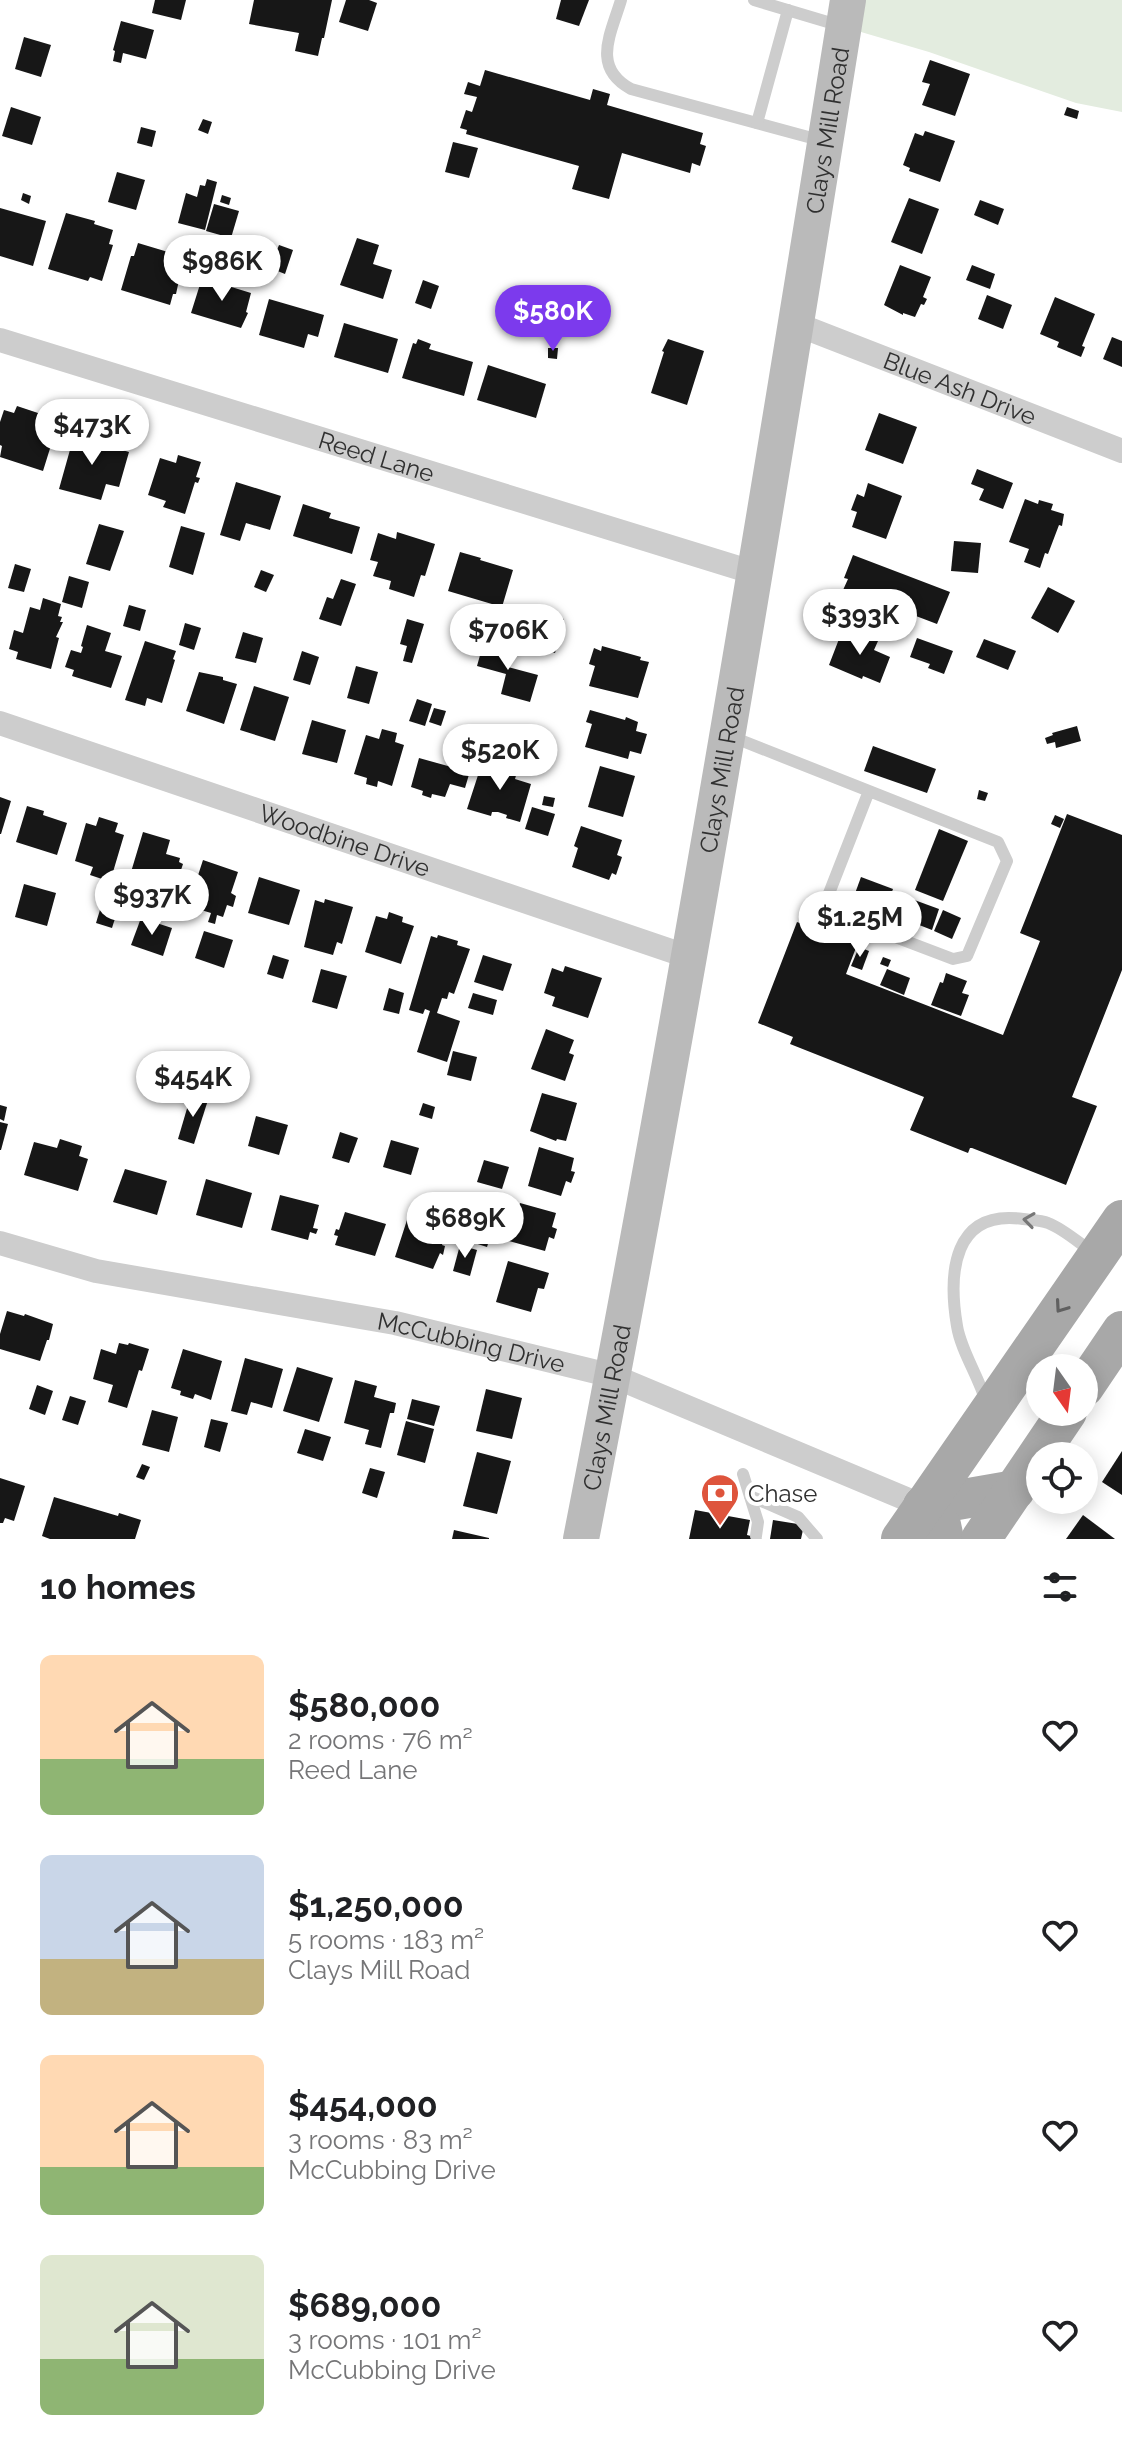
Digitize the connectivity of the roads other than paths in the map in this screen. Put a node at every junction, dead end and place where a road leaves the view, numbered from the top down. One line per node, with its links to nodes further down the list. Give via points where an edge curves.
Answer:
1 (621, 0): 5 (lane, via 605,52 620,83)
2 (754, 0): 3 (lane)
3 (788, 10): 4 (lane); 5 (lane)
4 (846, 13): 6 (main road, Clays Mill Road)
5 (757, 123): 6 (lane)
6 (825, 142): 7 (main road, Clays Mill Road)
7 (796, 324): 9 (street, Blue Ash Drive); 10 (main road, Clays Mill Road)
8 (0, 340): 10 (street, Reed Lane)
9 (1122, 451)
10 (755, 573): 12 (main road, Clays Mill Road)
11 (0, 723): 14 (street, Woodbine Drive)
12 (727, 735): 13 (lane); 14 (main road, Clays Mill Road)
13 (869, 791): 13 (lane, via 998,842 1007,861 967,956 953,959 832,913 826,901)
14 (689, 957): 20 (main road, Clays Mill Road)
15 (1122, 1220): 17 (main road)
16 (0, 1243): 20 (street, McCubbing Drive, via 96,1271 395,1323)
17 (1110, 1262): 21 (main road, one-way to 21); 21 (lane, one-way to 21, via 1048,1223 1005,1216 981,1222 966,1238 953,1287 957,1330)
18 (1122, 1331): 19 (main road)
19 (1098, 1366)
20 (613, 1376): 26 (street, McCubbing Drive); 28 (main road, Clays Mill Road)
21 (989, 1412): 26 (main road)
22 (1058, 1426): 24 (main road)
23 (743, 1474): 25 (lane)
24 (1015, 1490): 26 (main road); 30 (main road)
25 (750, 1496): 27 (lane, via 758,1522); 29 (lane, via 798,1517)
26 (917, 1531)
27 (756, 1536)
28 (581, 1539)
29 (817, 1539)
30 (981, 1539)

